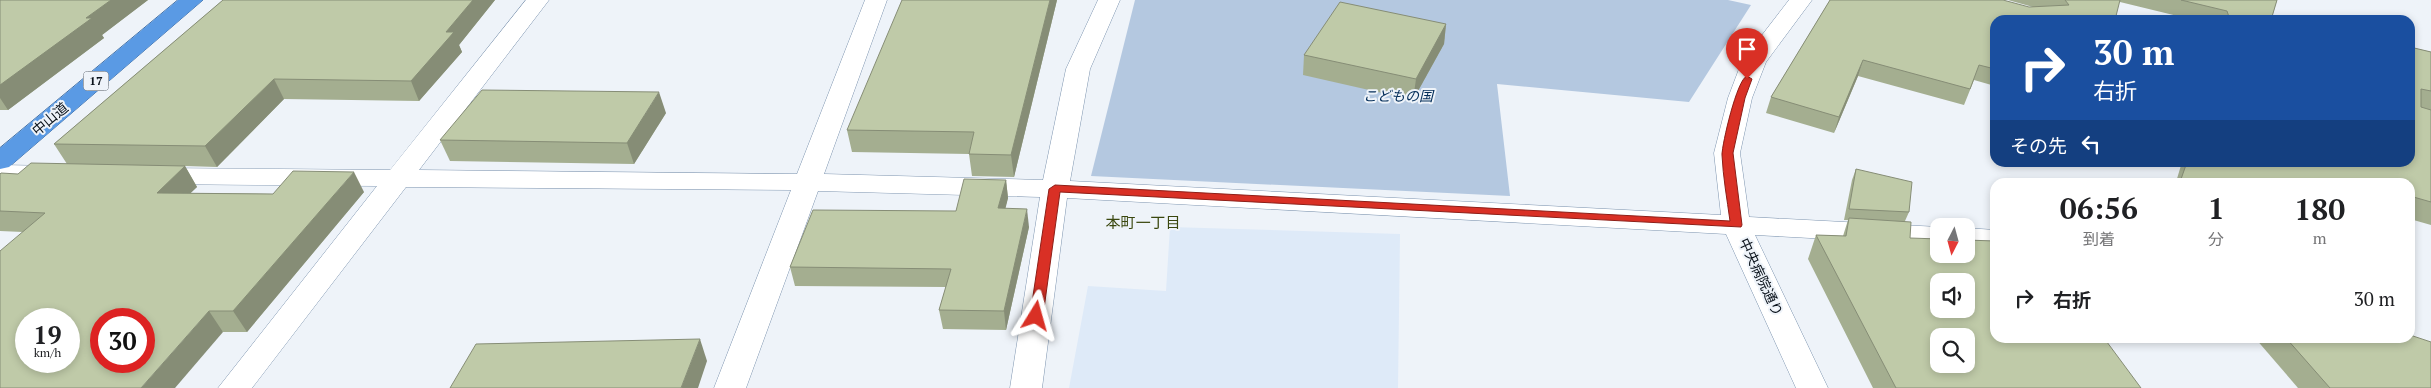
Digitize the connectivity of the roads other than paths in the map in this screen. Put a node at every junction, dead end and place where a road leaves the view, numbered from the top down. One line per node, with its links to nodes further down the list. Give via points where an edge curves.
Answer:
1 (192, 0): 6 (highway, 中山道 / 17)
2 (538, 0): 10 (street)
3 (876, 0): 11 (street)
4 (1109, 0): 12 (street, via 1078,69)
5 (1801, 0): 13 (street, 中央病院通り, via 1754,61 1740,98 1727,153)
6 (0, 161)
7 (0, 174): 8 (street)
8 (80, 175)
9 (129, 176): 10 (street)
10 (397, 180): 11 (street); 17 (street)
11 (806, 182): 12 (street); 18 (street)
12 (1055, 189): 13 (street); 19 (street)
13 (1736, 225): 14 (street); 20 (street, 中央病院通り)
14 (1930, 236)
15 (1975, 238): 16 (street)
16 (1990, 239)
17 (234, 388)
18 (730, 388)
19 (1026, 388)
20 (1812, 388)

